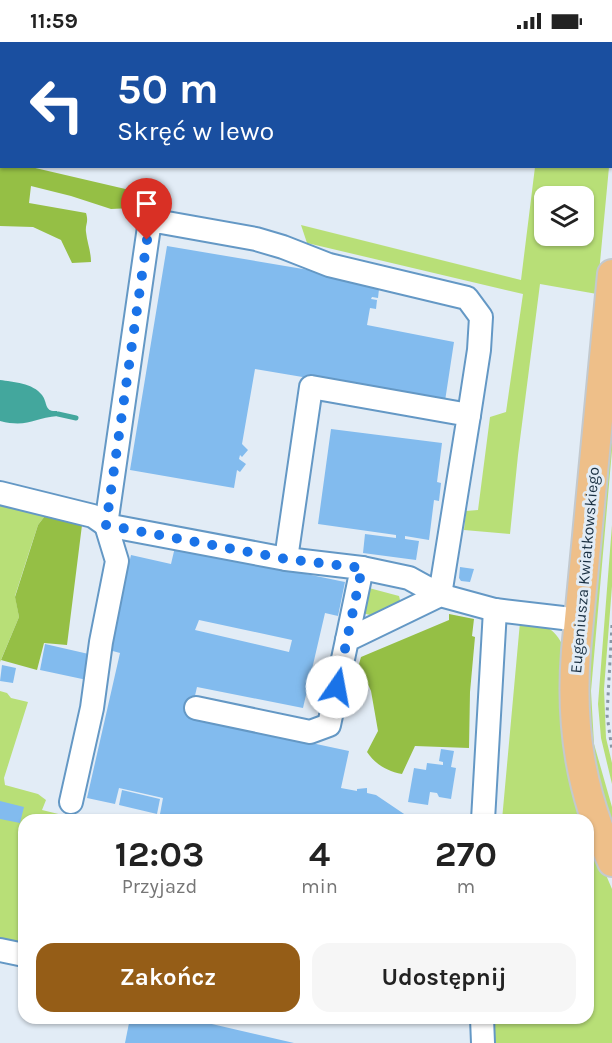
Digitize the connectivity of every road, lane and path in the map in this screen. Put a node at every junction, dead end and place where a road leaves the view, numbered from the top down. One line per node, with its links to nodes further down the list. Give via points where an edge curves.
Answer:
1 (612, 274): 9 (main road, Eugeniusza Kwiatkowskiego)
2 (469, 415): 4 (lane, via 481,317 467,298 329,265 256,239 150,220); 5 (lane, via 311,387); 7 (lane)
3 (0, 493): 4 (lane, via 93,516)
4 (106, 525): 5 (lane); 14 (lane, via 117,561 92,708)
5 (286, 559): 6 (lane)
6 (362, 568): 7 (lane, via 409,578); 11 (lane)
7 (440, 595): 8 (lane); 11 (lane)
8 (495, 610): 9 (lane); 15 (lane)
9 (580, 620): 16 (main road, Eugeniusza Kwiatkowskiego, via 575,673 577,742)
10 (612, 625): 13 (path, via 607,715)
11 (347, 640): 12 (lane, via 329,724 310,732)
12 (196, 708)
13 (612, 750)
14 (71, 802)
15 (483, 814)
16 (593, 814)
17 (594, 816): 18 (main road, Eugeniusza Kwiatkowskiego)
18 (612, 862)
19 (0, 950): 20 (lane)
20 (18, 954)
21 (482, 1024): 22 (lane)
22 (483, 1043)

